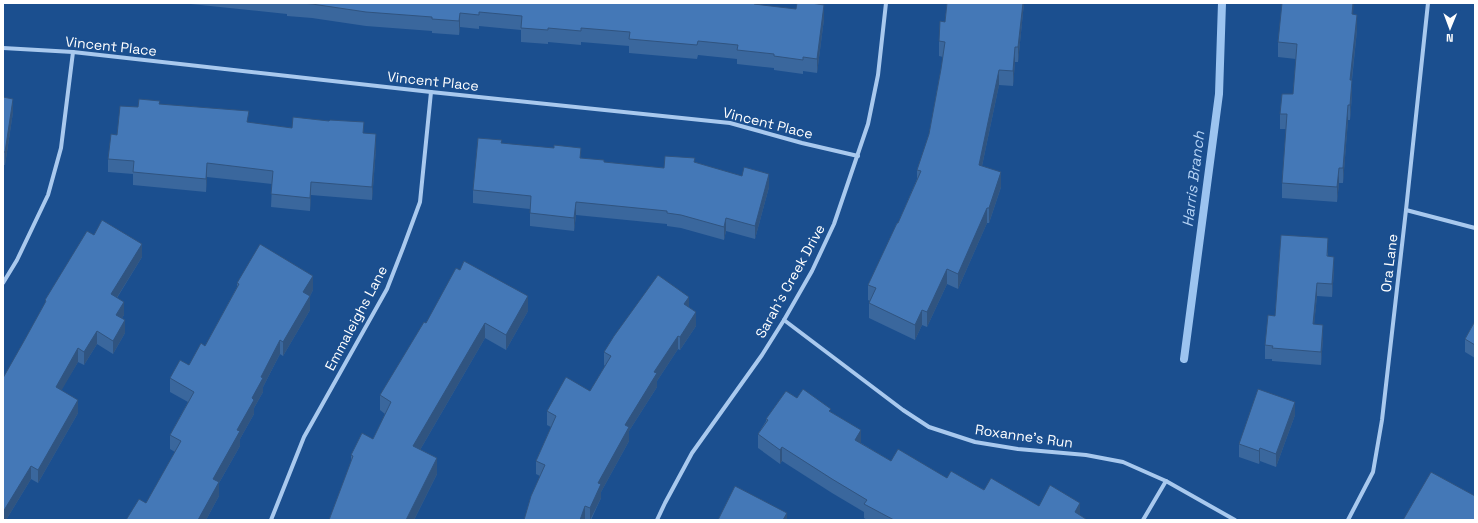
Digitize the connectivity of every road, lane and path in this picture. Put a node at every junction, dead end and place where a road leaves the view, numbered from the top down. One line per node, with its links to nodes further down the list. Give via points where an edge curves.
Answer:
1 (886, 3): 6 (street, Sarah's Creek Drive, via 878,75 868,124)
2 (1428, 3): 7 (street, Ora Lane)
3 (3, 48): 4 (street, Vincent Place)
4 (73, 52): 5 (street, Vincent Place); 9 (street, via 61,148 48,195)
5 (431, 92): 6 (street, Vincent Place, via 730,123); 12 (street, Emmaleighs Lane, via 420,202 403,248 387,289 304,438)
6 (858, 156): 10 (street, Sarah's Creek Drive, via 834,224 812,271)
7 (1406, 210): 8 (street); 16 (street, Ora Lane, via 1382,420 1373,472)
8 (1475, 228)
9 (3, 283)
10 (784, 320): 11 (street, Roxanne's Run, via 929,427 975,442 1123,462); 13 (street, Sarah's Creek Drive, via 692,453)
11 (1166, 481): 14 (street); 15 (street, Roxanne's Run)
12 (271, 520)
13 (657, 520)
14 (1143, 520)
15 (1235, 520)
16 (1348, 520)

